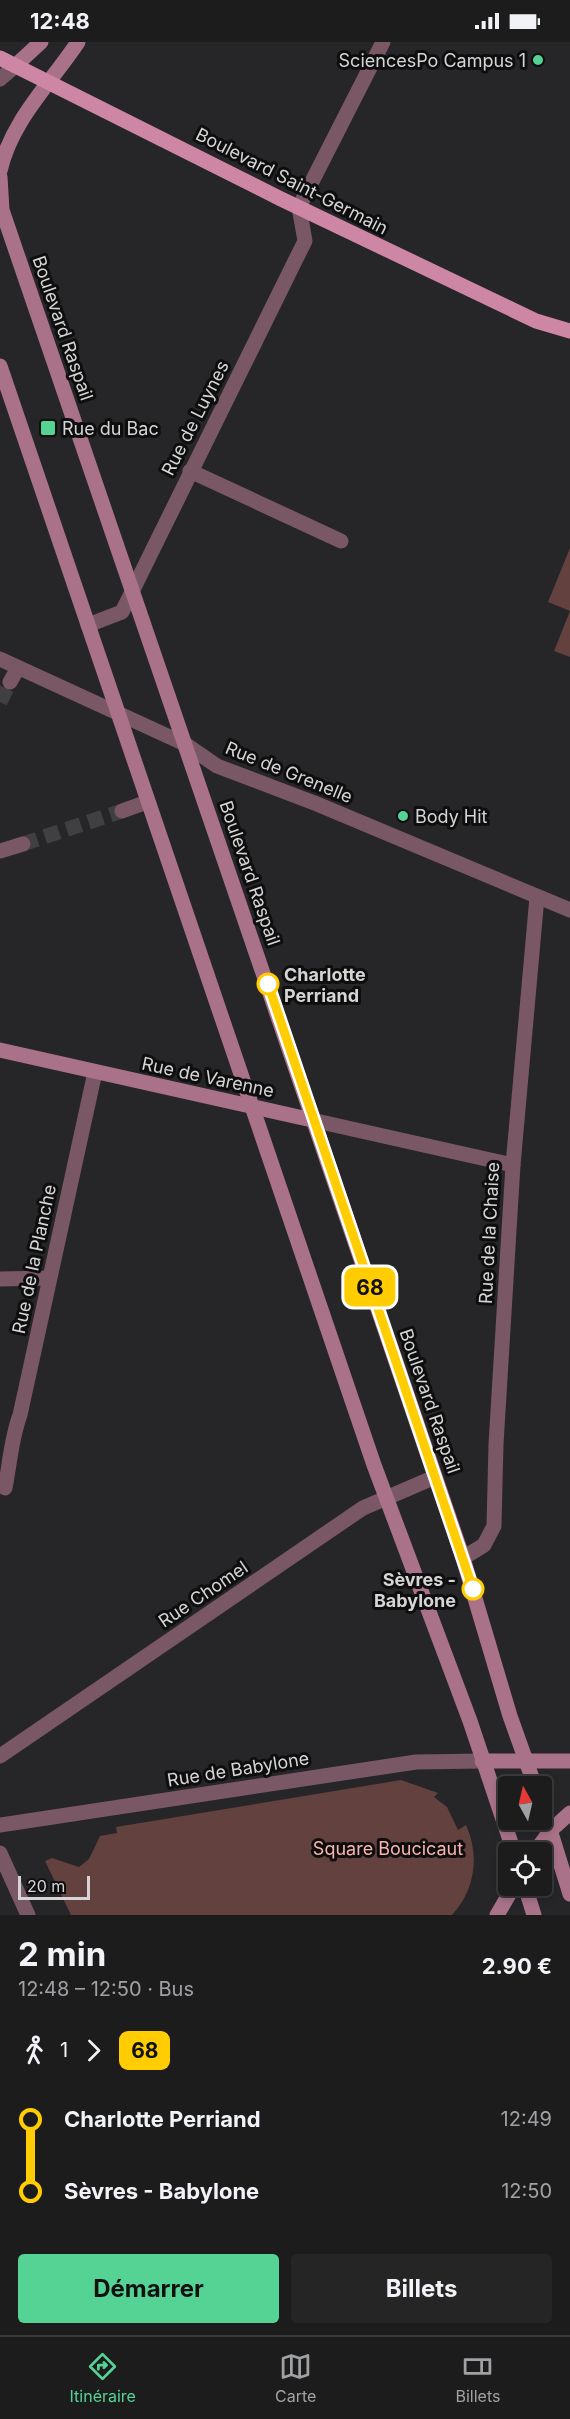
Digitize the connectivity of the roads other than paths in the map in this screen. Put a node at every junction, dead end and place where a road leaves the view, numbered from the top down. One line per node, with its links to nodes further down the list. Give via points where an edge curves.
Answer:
1 (41, 42): 5 (main road)
2 (78, 42): 7 (main road)
3 (383, 42): 10 (street)
4 (0, 57): 5 (main road, Boulevard Saint-Germain)
5 (15, 66): 6 (street); 7 (main road, Boulevard Saint-Germain)
6 (0, 79)
7 (49, 82): 8 (main road, via 15,129); 10 (main road, Boulevard Saint-Germain)
8 (0, 171)
9 (0, 177): 15 (main road, Boulevard Raspail, via 2,210)
10 (299, 207): 11 (main road, Boulevard Saint-Germain, via 536,321); 13 (street, Rue de Luynes, via 304,241)
11 (570, 331)
12 (0, 366): 16 (main road)
13 (190, 471): 14 (street); 15 (street, Rue de Luynes)
14 (341, 541)
15 (131, 589): 16 (street, Rue de Luynes, via 122,612); 21 (main road, Boulevard Raspail)
16 (88, 625): 20 (main road)
17 (0, 659): 18 (street, Rue de Grenelle)
18 (18, 668): 19 (street); 20 (street, Rue de Grenelle)
19 (10, 682)
20 (117, 714): 21 (street, Rue de Grenelle); 22 (main road)
21 (185, 744): 26 (street, Rue de Grenelle, via 217,765); 31 (main road, Boulevard Raspail)
22 (147, 802): 23 (street); 30 (main road)
23 (122, 811)
24 (23, 844): 25 (street)
25 (0, 851)
26 (537, 897): 27 (street, Rue de Grenelle); 32 (street, Rue de la Chaise)
27 (570, 910)
28 (0, 1050): 29 (main road, Rue de Varenne)
29 (94, 1072): 30 (main road, Rue de Varenne); 33 (street, Rue de la Planche)
30 (254, 1107): 31 (main road, Rue de Varenne); 38 (main road)
31 (312, 1120): 32 (street, Rue de Varenne); 36 (main road, Boulevard Raspail)
32 (513, 1164): 39 (street, Rue de la Chaise, via 494,1526 484,1545)
33 (49, 1278): 34 (street); 35 (street, Rue de la Planche, via 20,1415)
34 (0, 1279)
35 (6, 1440): 37 (street, Rue de la Planche, via 13,1447)
36 (435, 1477): 38 (street, Rue Chomel); 39 (main road, Boulevard Raspail)
37 (5, 1488)
38 (386, 1498): 40 (street, Rue Chomel, via 363,1508); 41 (main road)
39 (463, 1558): 43 (main road, Boulevard Raspail)
40 (0, 1756)
41 (482, 1761): 43 (main road); 46 (street, Rue de Babylone, via 416,1762); 49 (main road)
42 (570, 1761): 43 (main road)
43 (526, 1762): 44 (main road, Boulevard Raspail)
44 (531, 1776)
45 (570, 1813): 47 (main road)
46 (0, 1825)
47 (552, 1829)
48 (551, 1830): 50 (main road); 52 (main road)
49 (510, 1842)
50 (542, 1842)
51 (0, 1852): 55 (street)
52 (570, 1894)
53 (508, 1896): 56 (main road)
54 (528, 1896): 57 (main road)
55 (28, 1915)
56 (497, 1915)
57 (534, 1915)

